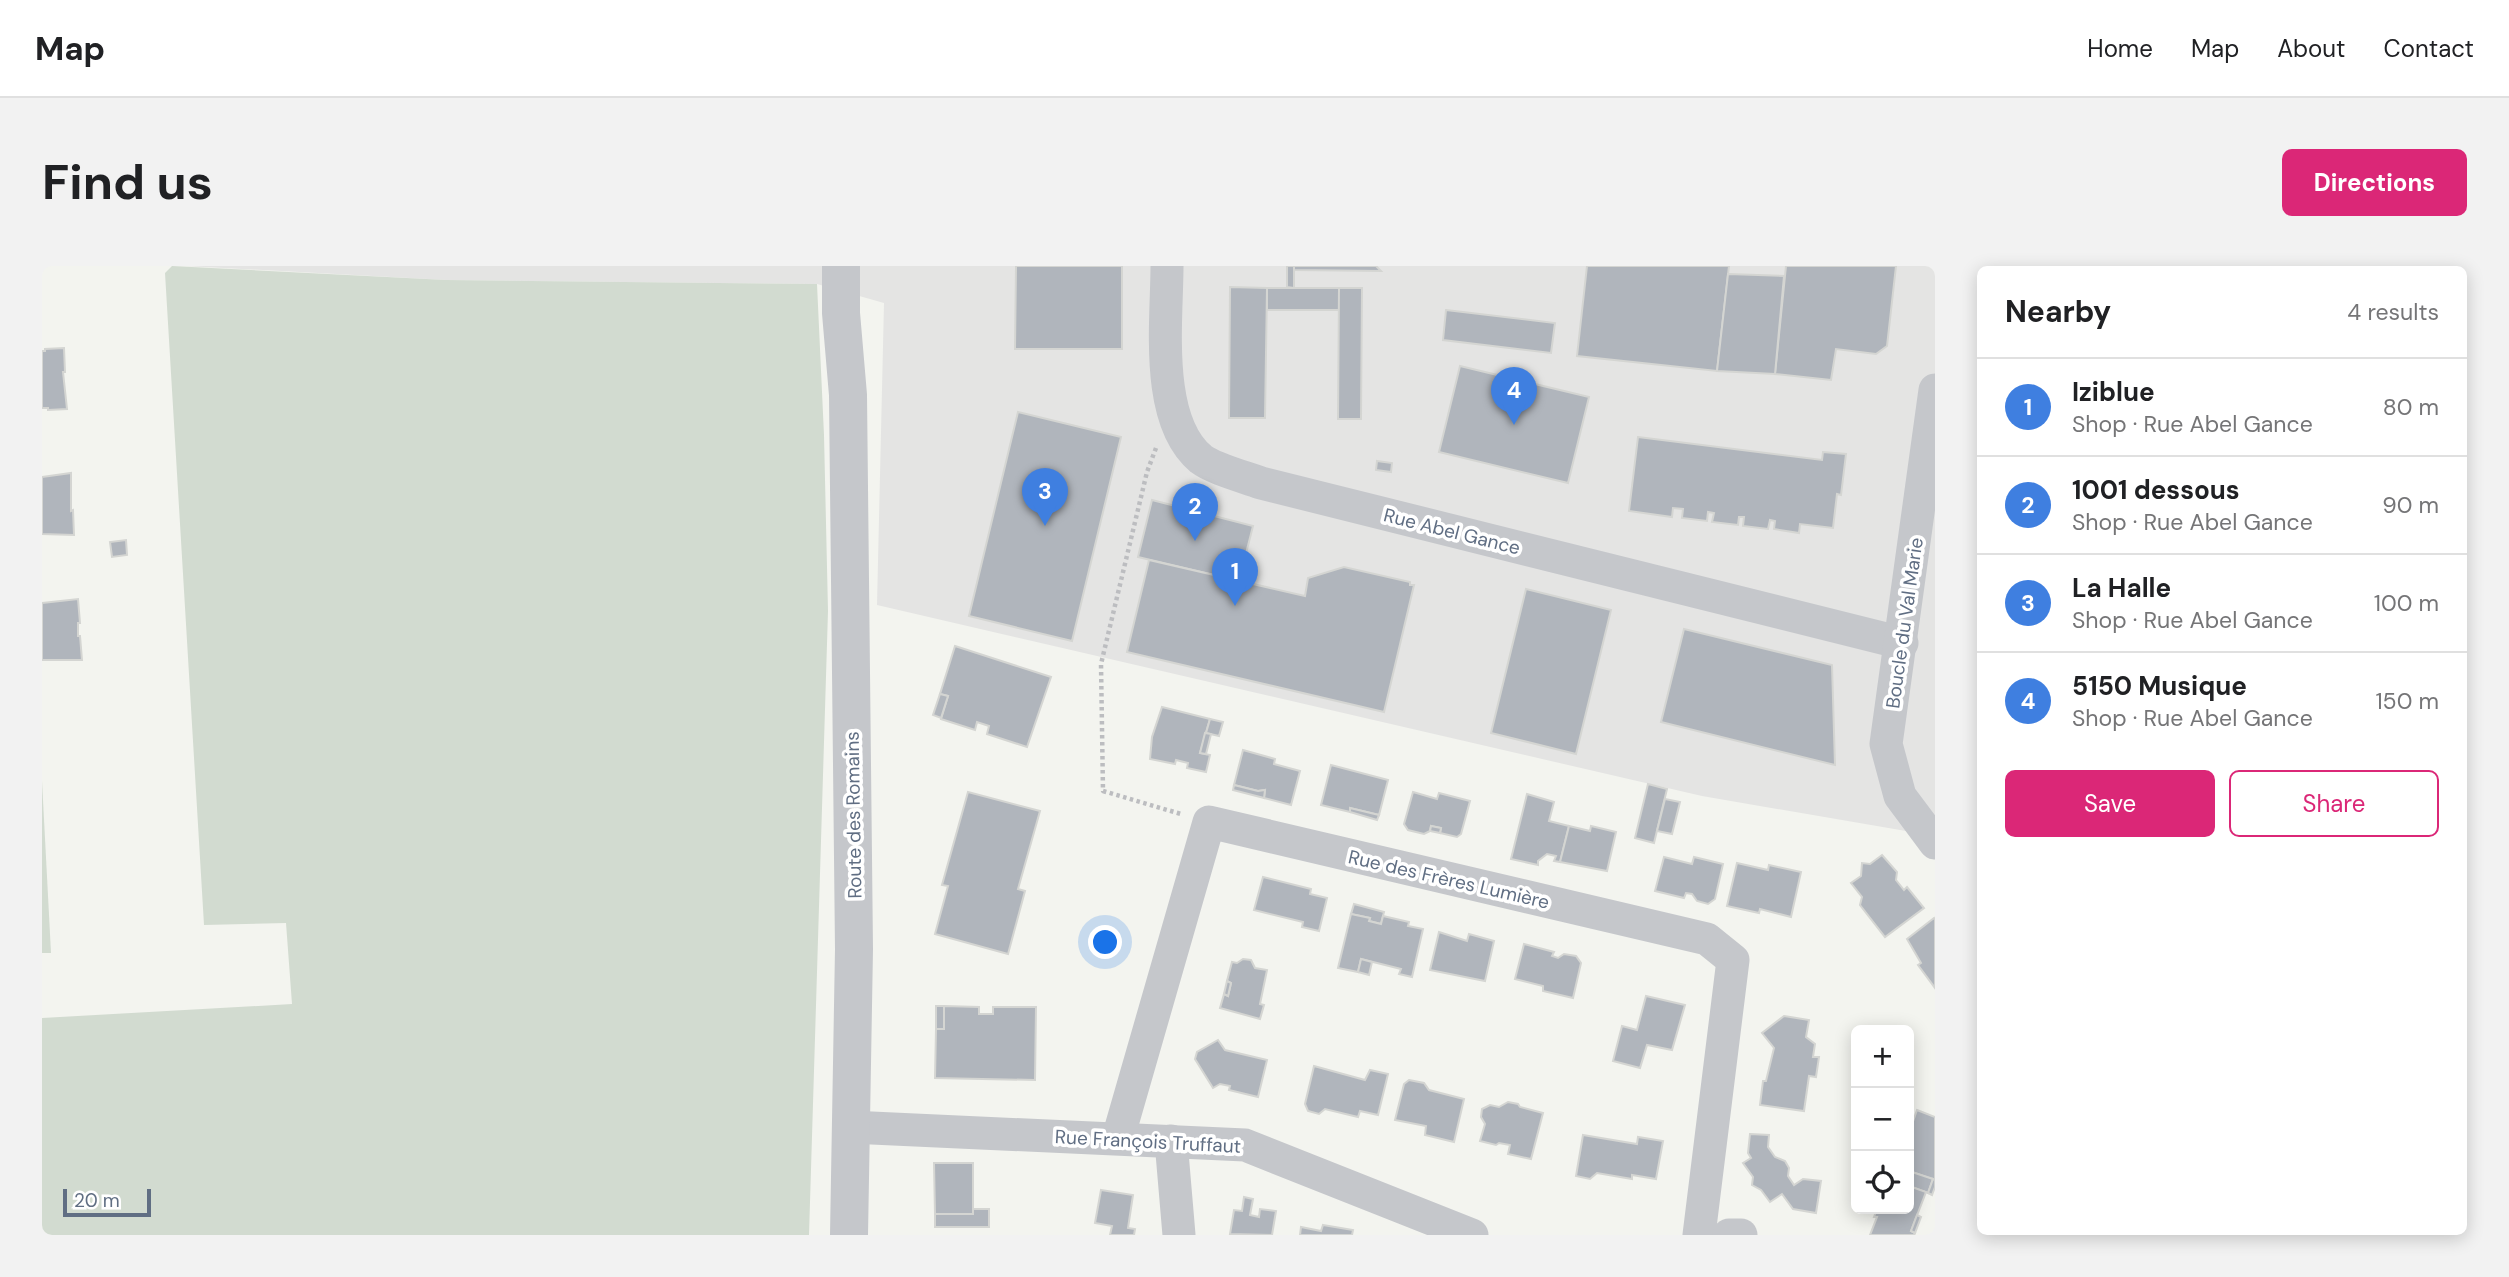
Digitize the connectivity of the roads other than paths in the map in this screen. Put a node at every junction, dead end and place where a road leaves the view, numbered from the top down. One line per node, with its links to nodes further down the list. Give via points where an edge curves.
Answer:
1 (841, 266): 5 (street, Route des Romains)
2 (860, 266): 5 (street, Route des Romains, via 860,304)
3 (1167, 266): 6 (street, Rue Abel Gance, via 1171,408 1186,444 1203,461 1261,483)
4 (1935, 390): 6 (street, Boucle du Val Marie)
5 (848, 395): 8 (street, Route des Romains, via 854,949)
6 (1902, 643): 7 (street, Boucle du Val Marie, via 1886,744 1900,796)
7 (1935, 843)
8 (850, 1127): 9 (street, Rue François Truffaut); 11 (street, Route des Romains)
9 (1118, 1139): 10 (street, Rue François Truffaut); 14 (street, Rue des Frères Lumière, via 1209,822 1707,939 1733,960)
10 (1171, 1140): 12 (street); 13 (street, Rue François Truffaut, via 1245,1145)
11 (849, 1235)
12 (1179, 1235)
13 (1472, 1235)
14 (1699, 1235)
15 (1729, 1235): 16 (street)
16 (1741, 1235)

